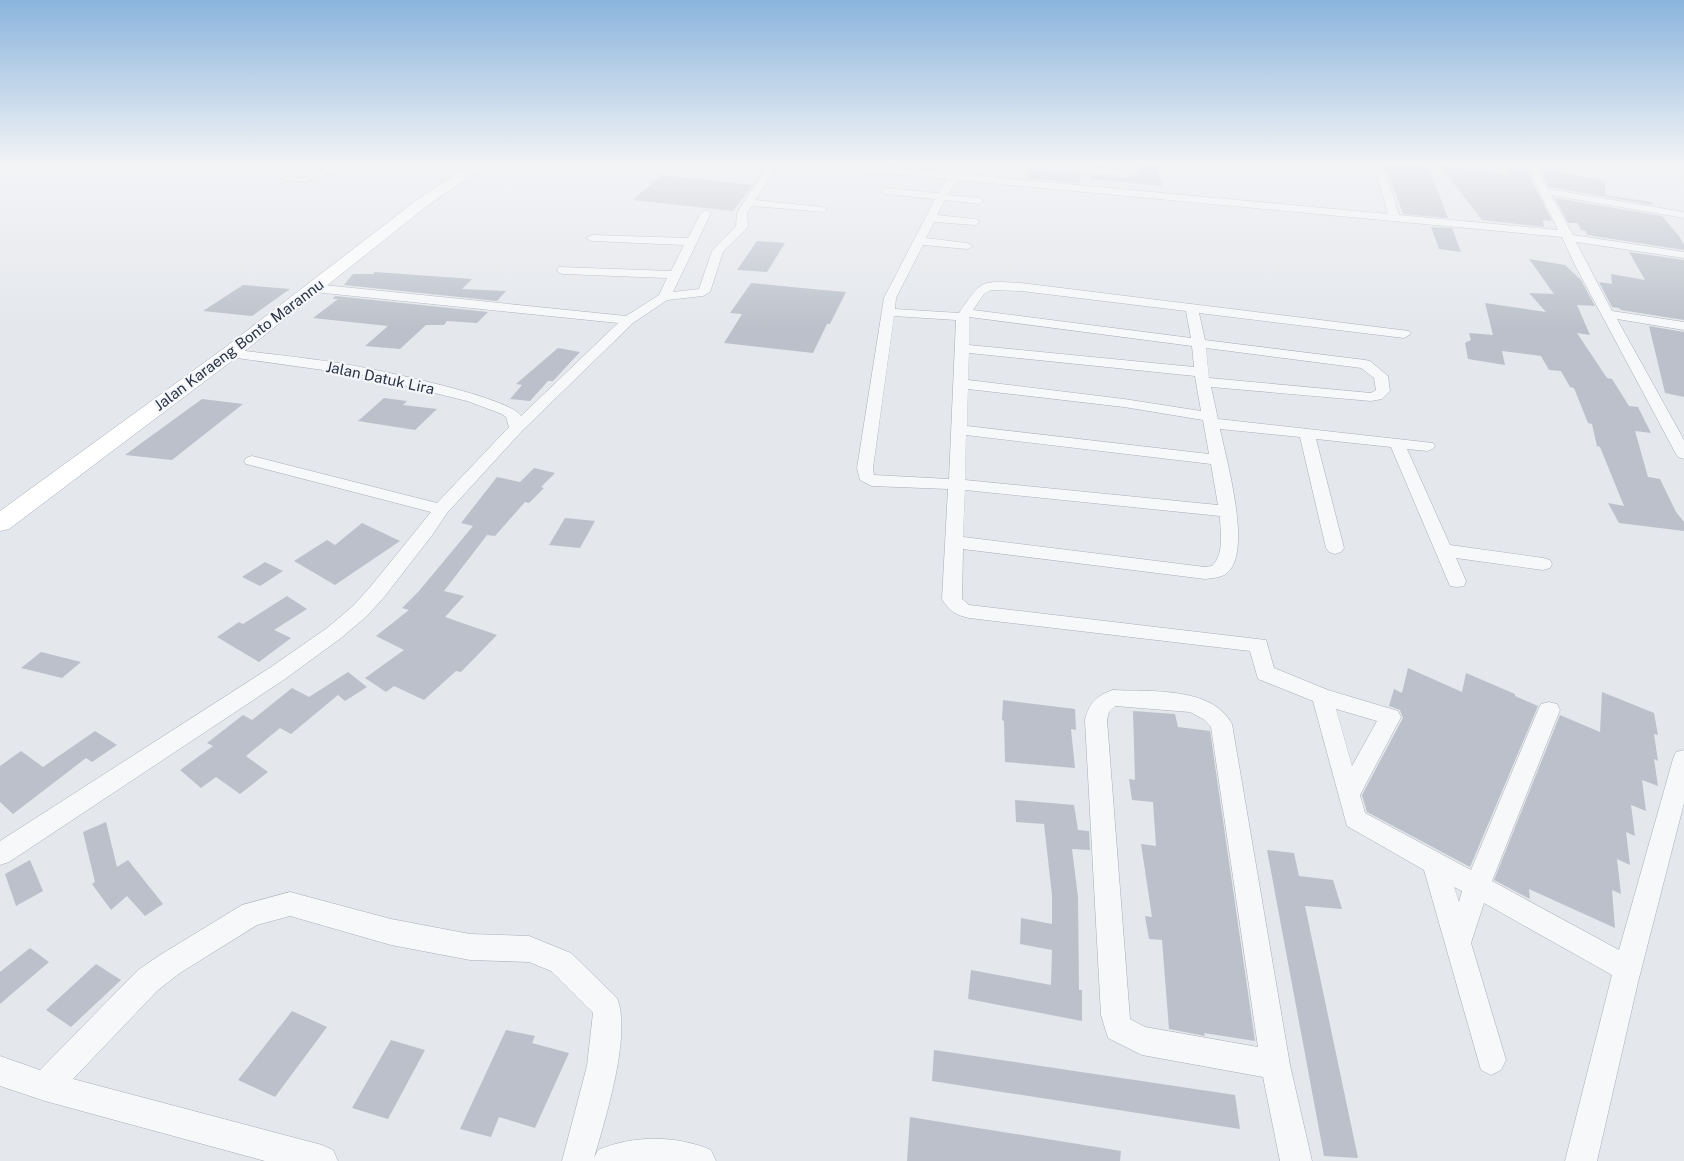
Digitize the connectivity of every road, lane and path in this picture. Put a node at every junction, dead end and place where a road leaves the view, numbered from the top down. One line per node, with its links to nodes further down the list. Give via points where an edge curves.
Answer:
1 (401, 220): 17 (main road, Jalan Karaeng Bonto Marannu)
2 (703, 220): 12 (street)
3 (741, 220): 18 (street, via 742,227 718,251 706,289 701,294)
4 (929, 220): 11 (street)
5 (955, 220): 8 (street)
6 (1415, 220): 9 (street)
7 (1558, 220): 9 (street)
8 (975, 222)
9 (1569, 236): 14 (street); 21 (street)
10 (592, 238): 12 (street)
11 (920, 241): 13 (street); 20 (street, via 893,289)
12 (692, 242): 16 (street)
13 (967, 246)
14 (1684, 255)
15 (563, 270): 16 (street)
16 (675, 275): 18 (street)
17 (314, 288): 23 (street); 28 (main road, Jalan Karaeng Bonto Marannu)
18 (664, 297): 23 (street)
19 (1192, 308): 22 (street, via 1021,286 985,286 977,292); 25 (street); 26 (street)
20 (889, 312): 22 (street); 40 (street, via 866,477 891,483)
21 (1608, 314): 24 (street); 37 (street)
22 (964, 315): 26 (street); 27 (street)
23 (628, 320): 32 (street)
24 (1684, 326)
25 (1404, 334)
26 (1199, 342): 29 (street); 29 (street, via 1365,364 1381,376 1383,391 1371,397)
27 (962, 348): 29 (street); 30 (street)
28 (230, 353): 32 (street, Jalan Datuk Lira, via 366,372 472,398 508,411 513,415); 43 (main road, Jalan Karaeng Bonto Marannu)
29 (1202, 377): 31 (street)
30 (961, 384): 31 (street, via 1124,403); 33 (street)
31 (1211, 420): 34 (street); 38 (street)
32 (517, 428): 41 (street)
33 (959, 430): 38 (street); 40 (street)
34 (1306, 434): 35 (street); 45 (street)
35 (1397, 443): 36 (street); 46 (street)
36 (1427, 446)
37 (1682, 447)
38 (1217, 460): 42 (street)
39 (252, 461): 41 (street)
40 (957, 484): 42 (street); 44 (street)
41 (441, 509): 53 (street, via 378,591 334,634)
42 (1228, 511): 44 (street, via 1227,562 1219,570 1205,573)
43 (0, 524)
44 (955, 542): 49 (street, via 952,599 966,611 1259,645 1264,673)
45 (1334, 548)
46 (1444, 550): 47 (street); 48 (street)
47 (1543, 564)
48 (1457, 581)
49 (1322, 696): 52 (street); 52 (street, via 1390,717)
50 (1549, 710): 55 (street)
51 (1684, 759): 57 (street)
52 (1349, 794): 54 (street, via 1355,819)
53 (0, 854)
54 (1435, 863): 55 (street); 56 (street)
55 (1477, 886): 56 (street); 57 (street)
56 (1458, 944): 58 (street)
57 (1628, 969): 67 (street)
58 (1490, 1060)
59 (1275, 1065): 59 (street, via 1221,724 1211,713 1193,704 1113,698 1104,702 1098,709 1096,720 1114,1015 1118,1028 1142,1041); 66 (street)
60 (0, 1071): 61 (street)
61 (45, 1086): 62 (street); 63 (street, via 148,980 251,914 290,904 391,932 470,947 530,949 561,962 606,1008 607,1036 596,1097)
62 (306, 1159)
63 (578, 1161)
64 (608, 1161): 65 (street, via 643,1154 666,1154)
65 (700, 1161)
66 (1296, 1161)
67 (1581, 1161)

